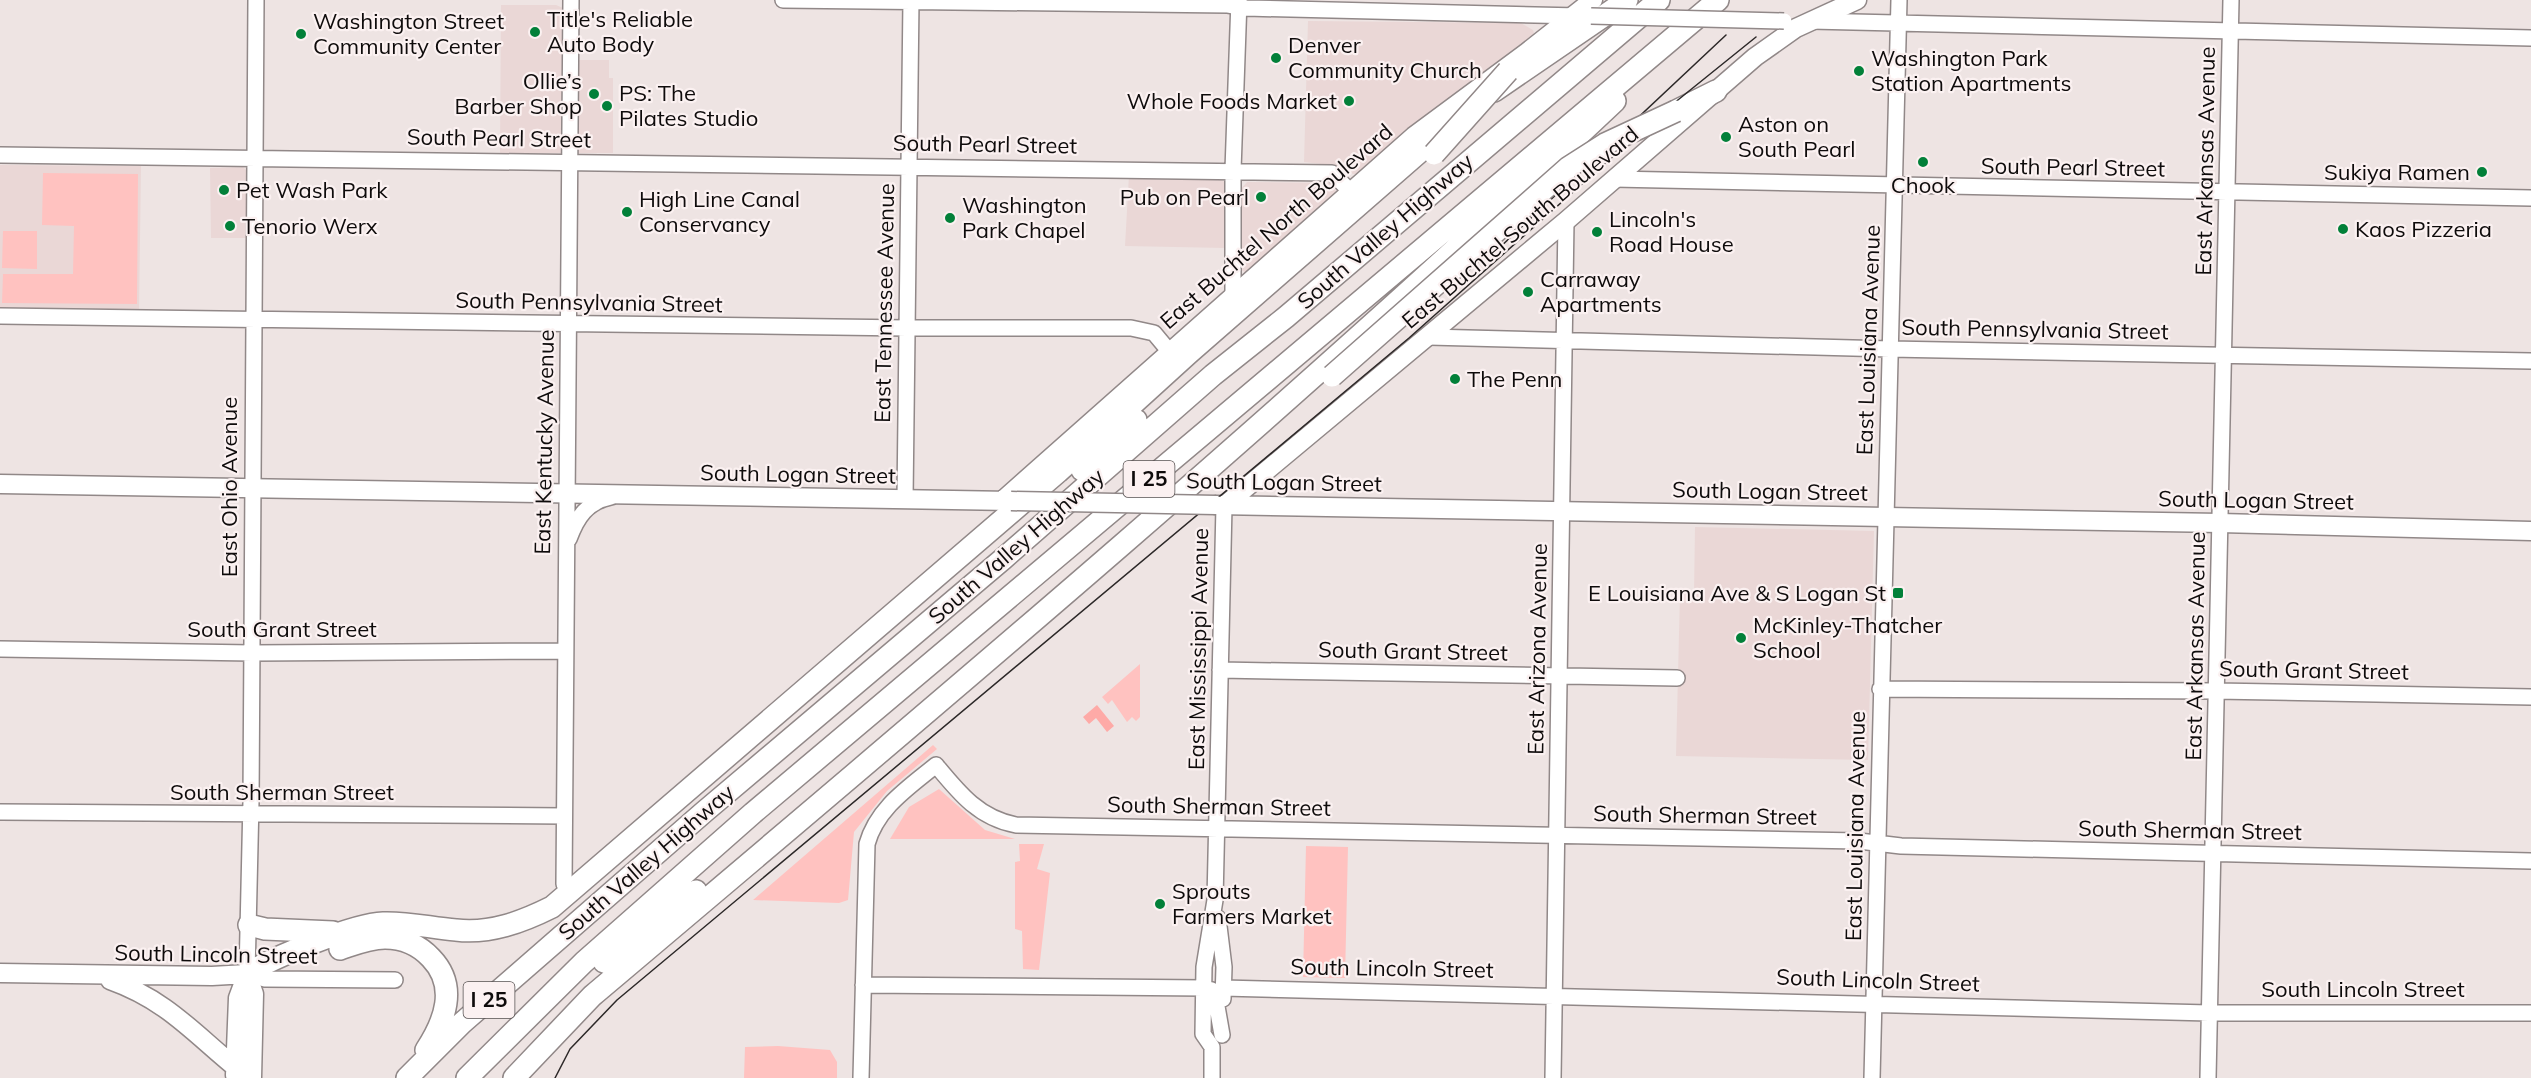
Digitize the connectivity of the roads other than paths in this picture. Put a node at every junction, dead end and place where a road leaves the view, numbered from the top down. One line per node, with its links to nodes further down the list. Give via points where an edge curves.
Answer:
1 (256, 0): 21 (street, East Ohio Avenue)
2 (571, 0): 22 (street, East Kentucky Avenue)
3 (783, 0): 11 (street)
4 (1627, 0): 77 (highway, via 1494,91 1426,145 1058,472 552,907 490,930 389,923 369,924)
5 (1659, 0): 55 (highway, South Valley Highway / I 25, via 1213,375)
6 (1718, 0): 91 (highway, South Valley Highway / I 25, via 753,813 584,962)
7 (1723, 0): 53 (highway, via 1413,289)
8 (1857, 0): 14 (main road, East Buchtel South Boulevard)
9 (1899, 0): 15 (street, East Louisiana Avenue)
10 (2231, 0): 16 (street, East Arkansas Avenue)
11 (911, 1): 12 (street); 23 (street, East Tennessee Avenue)
12 (1239, 4): 13 (street); 24 (street)
13 (1583, 8): 14 (street, bridge); 18 (main road, East Buchtel North Boulevard)
14 (1809, 21): 15 (street); 19 (main road, East Buchtel South Boulevard, via 1773,43)
15 (1899, 24): 16 (street); 26 (street, East Louisiana Avenue)
16 (2231, 31): 17 (street); 28 (street, East Arkansas Avenue)
17 (2531, 38)
18 (1526, 53): 27 (main road, East Buchtel North Boulevard, via 1414,136); 55 (highway, bridge, via 1434,154 1018,527)
19 (1716, 91): 25 (main road, East Buchtel South Boulevard); 53 (highway, bridge, via 1605,144 1569,167 1332,376)
20 (0, 155): 21 (street, South Pearl Street)
21 (255, 158): 22 (street, South Pearl Street); 33 (street, East Ohio Avenue)
22 (569, 161): 23 (street, South Pearl Street); 34 (street, East Kentucky Avenue)
23 (909, 165): 24 (street, South Pearl Street); 35 (street, East Tennessee Avenue)
24 (1233, 170): 27 (street, South Pearl Street, via 1332,173); 31 (street)
25 (1614, 179): 26 (street, South Pearl Street); 30 (main road, East Buchtel South Boulevard)
26 (1894, 186): 28 (street, South Pearl Street); 38 (street, East Louisiana Avenue)
27 (1350, 191): 31 (main road, East Buchtel North Boulevard)
28 (2227, 194): 29 (street, South Pearl Street); 40 (street, East Arkansas Avenue)
29 (2531, 198)
30 (1566, 221): 36 (main road, East Buchtel South Boulevard); 37 (street, East Arizona Avenue)
31 (1233, 295): 39 (main road, East Buchtel North Boulevard)
32 (0, 316): 33 (street, South Pennsylvania Street)
33 (254, 320): 34 (street, South Pennsylvania Street); 43 (street, East Ohio Avenue)
34 (568, 324): 35 (street, South Pennsylvania Street); 44 (street, East Kentucky Avenue)
35 (907, 328): 39 (street, South Pennsylvania Street, via 1140,328 1154,333); 46 (street, East Tennessee Avenue)
36 (1430, 337): 37 (street, South Pennsylvania Street); 48 (main road, East Buchtel South Boulevard)
37 (1564, 341): 38 (street, South Pennsylvania Street); 49 (street, East Arizona Avenue)
38 (1890, 349): 40 (street, South Pennsylvania Street); 50 (street, East Louisiana Avenue)
39 (1169, 351): 47 (main road, East Buchtel North Boulevard)
40 (2224, 354): 41 (street, South Pennsylvania Street); 51 (street, East Arkansas Avenue)
41 (2531, 361)
42 (0, 484): 43 (main road, South Logan Street)
43 (253, 490): 44 (main road, South Logan Street); 58 (street, East Ohio Avenue)
44 (566, 496): 45 (main road, South Logan Street); 54 (street, East Kentucky Avenue)
45 (615, 496): 46 (main road, South Logan Street); 54 (street, via 585,509)
46 (904, 499): 47 (main road, South Logan Street)
47 (1006, 501): 48 (main road, South Logan Street, bridge)
48 (1220, 505): 49 (main road, South Logan Street); 59 (street, East Mississippi Avenue)
49 (1562, 510): 50 (main road, South Logan Street); 60 (street, East Arizona Avenue)
50 (1884, 518): 51 (main road, South Logan Street); 62 (street, East Louisiana Avenue)
51 (2220, 523): 52 (main road, South Logan Street); 63 (street, East Arkansas Avenue)
52 (2531, 531)
53 (1136, 532): 65 (highway)
54 (565, 550): 57 (street, East Kentucky Avenue)
55 (1003, 559): 94 (highway, South Valley Highway / I 25, via 582,918 462,1023)
56 (0, 649): 58 (street, South Grant Street)
57 (565, 651): 58 (street, South Grant Street); 68 (street, East Kentucky Avenue)
58 (252, 652): 67 (street, East Ohio Avenue)
59 (1220, 670): 60 (street, South Grant Street); 69 (street, East Mississippi Avenue)
60 (1559, 676): 61 (street, South Grant Street); 70 (street, East Arizona Avenue)
61 (1677, 678)
62 (1880, 689): 63 (street, South Grant Street); 71 (street, East Louisiana Avenue)
63 (2216, 691): 64 (street, South Grant Street); 72 (street, East Arkansas Avenue)
64 (2531, 697)
65 (855, 773): 91 (highway, via 650,924); 93 (highway, via 592,996)
66 (0, 812): 67 (street, South Sherman Street)
67 (251, 814): 68 (street, South Sherman Street); 76 (street, East Ohio Avenue)
68 (564, 816): 74 (street, East Kentucky Avenue)
69 (1217, 827): 70 (street, South Sherman Street); 75 (street, East Mississippi Avenue); 82 (street, South Sherman Street, via 1006,823 976,809 936,765 893,801 871,831 865,862)
70 (1557, 834): 71 (street, South Sherman Street); 85 (street, East Arizona Avenue)
71 (1877, 844): 72 (street, South Sherman Street); 86 (street, East Louisiana Avenue)
72 (2213, 853): 73 (street, South Sherman Street); 87 (street, East Arkansas Avenue)
73 (2531, 861)
74 (564, 884)
75 (1215, 900): 83 (street, East Mississippi Avenue); 84 (street, East Mississippi Avenue)
76 (249, 925): 77 (highway); 79 (street, East Ohio Avenue)
77 (346, 933): 79 (highway, via 280,956)
78 (0, 973): 80 (main road, South Lincoln Street)
79 (247, 974): 80 (main road, South Lincoln Street); 81 (street, South Lincoln Street, via 265,979); 92 (main road, East Ohio Avenue, via 238,998); 94 (highway, via 265,973 360,942 387,938 426,953 444,973 447,997 434,1037)
80 (99, 976): 92 (main road, via 141,992 162,1005)
81 (395, 980)
82 (863, 985): 83 (street); 95 (street)
83 (1204, 988): 89 (street, via 1215,995); 90 (street, East Mississippi Avenue, via 1203,1034)
84 (1224, 988): 85 (street, South Lincoln Street); 89 (street, East Mississippi Avenue)
85 (1554, 995): 86 (street, South Lincoln Street); 97 (street, East Arizona Avenue)
86 (1874, 1004): 87 (street, South Lincoln Street); 98 (street, East Louisiana Avenue)
87 (2209, 1013): 88 (street, South Lincoln Street); 99 (street, East Arkansas Avenue)
88 (2531, 1013)
89 (1222, 1035): 90 (street)
90 (1212, 1047): 96 (street, East Mississippi Avenue)
91 (472, 1073)
92 (243, 1075)
93 (516, 1076)
94 (406, 1078)
95 (861, 1078)
96 (1212, 1078)
97 (1553, 1078)
98 (1872, 1078)
99 (2208, 1078)

